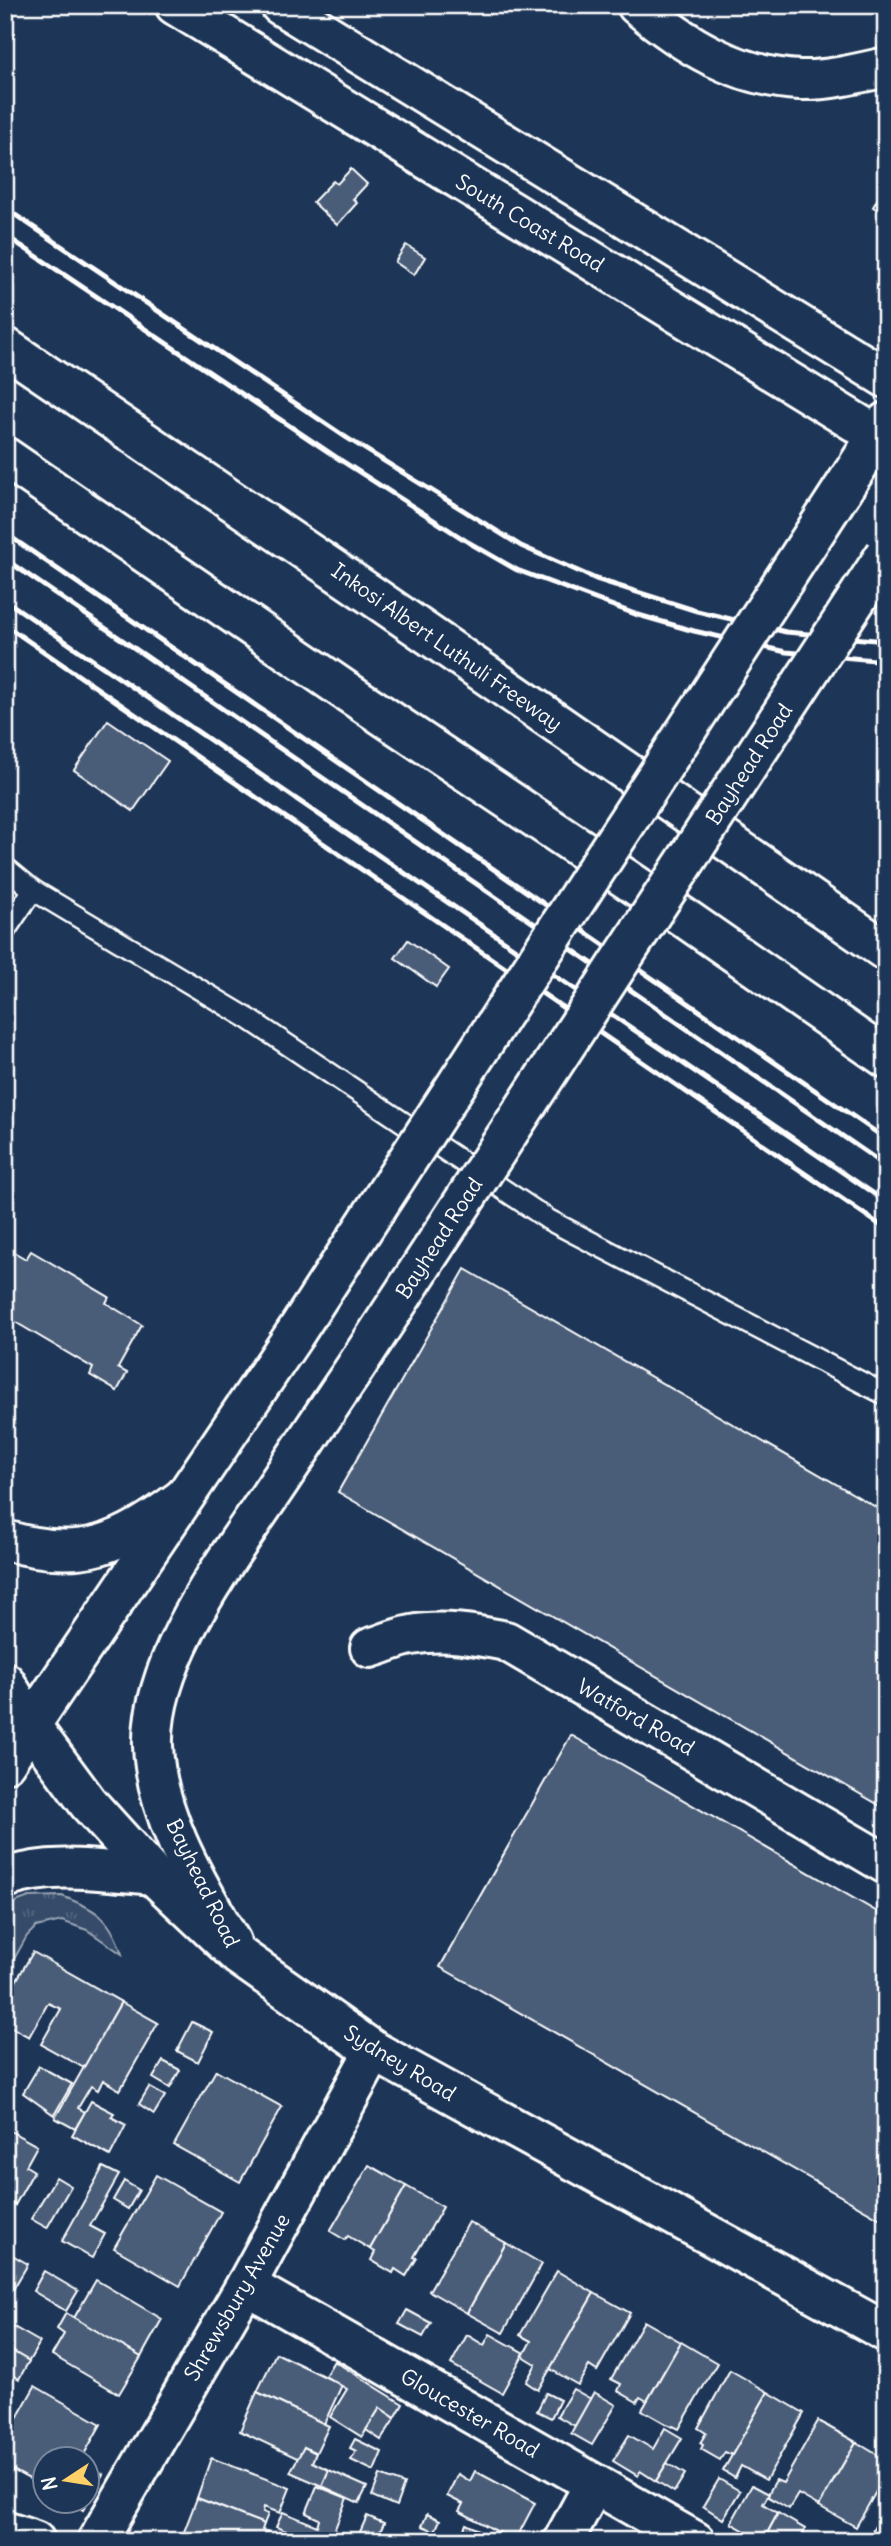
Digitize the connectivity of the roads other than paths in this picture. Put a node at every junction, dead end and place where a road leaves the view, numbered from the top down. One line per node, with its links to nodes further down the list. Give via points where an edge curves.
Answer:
1 (175, 5): 7 (main road, South Coast Road)
2 (280, 5): 6 (main road)
3 (637, 5): 4 (main road, via 669,33 705,53 775,78 803,80)
4 (886, 67)
5 (5, 346): 13 (main road, Inkosi Albert Luthuli Freeway)
6 (886, 378)
7 (883, 433): 16 (main road, bridge)
8 (5, 457): 14 (main road)
9 (886, 554): 25 (main road, Bayhead Road, bridge, via 213,1580 177,1644 161,1692 153,1744 163,1799 203,1894)
10 (5, 867): 11 (lane)
11 (33, 890): 12 (lane); 15 (lane, via 249,1019 549,1220)
12 (5, 931)
13 (886, 951)
14 (886, 1058)
15 (886, 1395)
16 (183, 1498): 17 (main road, via 148,1525 89,1548 51,1549); 20 (main road)
17 (5, 1540)
18 (370, 1648): 22 (main road, Watford Road, via 412,1634 469,1633 506,1641)
19 (5, 1682): 20 (main road, Sydney Road)
20 (31, 1726): 21 (main road); 23 (main road, Sydney Road, via 88,1804)
21 (5, 1763)
22 (886, 1864)
23 (153, 1875): 24 (main road, via 55,1867); 25 (main road, Sydney Road)
24 (5, 1878)
25 (239, 1956): 26 (main road, Sydney Road)
26 (374, 2052): 27 (main road, Shrewsbury Avenue); 28 (main road, Sydney Road)
27 (246, 2285): 29 (main road, Gloucester Road); 32 (main road, Shrewsbury Avenue)
28 (886, 2332)
29 (594, 2484): 33 (main road); 34 (main road, Gloucester Road)
30 (5, 2531): 31 (main road)
31 (35, 2541)
32 (97, 2541)
33 (563, 2541)
34 (695, 2541)

